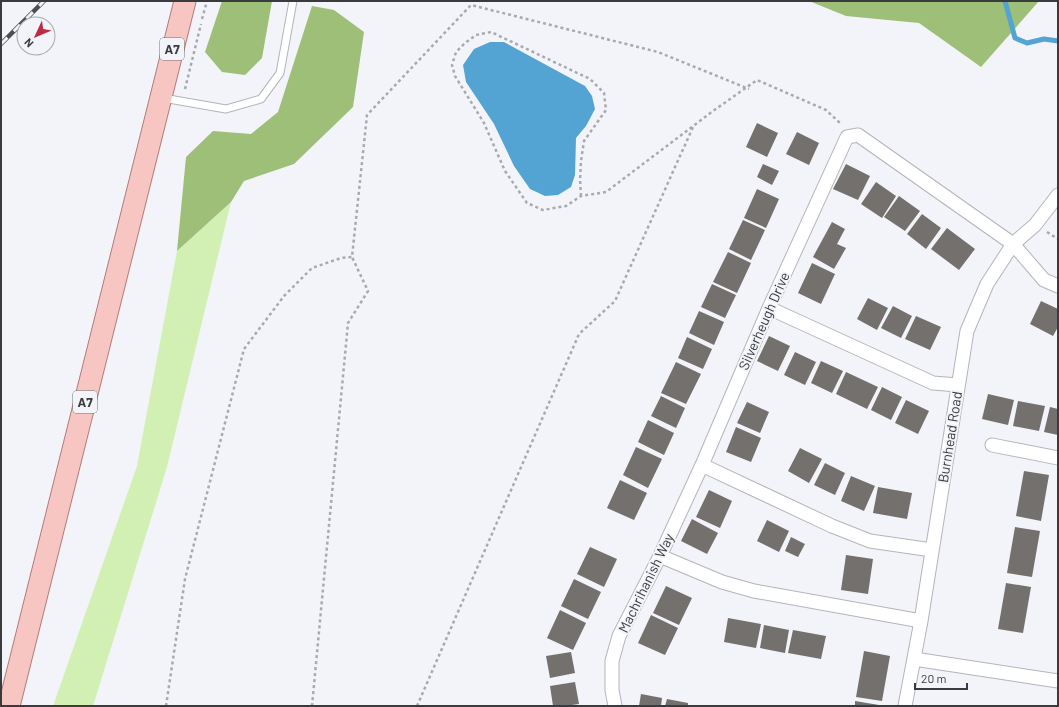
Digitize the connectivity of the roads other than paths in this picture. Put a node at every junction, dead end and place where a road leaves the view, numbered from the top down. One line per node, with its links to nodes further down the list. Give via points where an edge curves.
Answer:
1 (185, 1): 3 (main road, A7)
2 (293, 1): 3 (lane, via 280,73 261,99 226,110)
3 (160, 97): 17 (main road, A7)
4 (1058, 195): 5 (street, Burnhead Road, via 1035,225)
5 (1014, 244): 6 (street, via 1044,280); 7 (street, Silverheugh Drive, via 858,135 847,137); 8 (street, Burnhead Road, via 987,284 967,332)
6 (1058, 286)
7 (769, 308): 8 (street, via 933,383); 11 (street, Silverheugh Drive)
8 (958, 385): 12 (street, Burnhead Road)
9 (992, 445): 10 (street)
10 (1058, 458)
11 (702, 465): 12 (street, via 870,541); 13 (street, Machrihanish Way)
12 (932, 550): 14 (street, Burnhead Road)
13 (660, 556): 14 (street, via 722,582 754,591); 18 (street, Machrihanish Way, via 619,636 612,661)
14 (921, 621): 15 (street, Burnhead Road)
15 (914, 659): 16 (street); 19 (street, Burnhead Road)
16 (1058, 681)
17 (9, 706)
18 (614, 706)
19 (905, 706)

